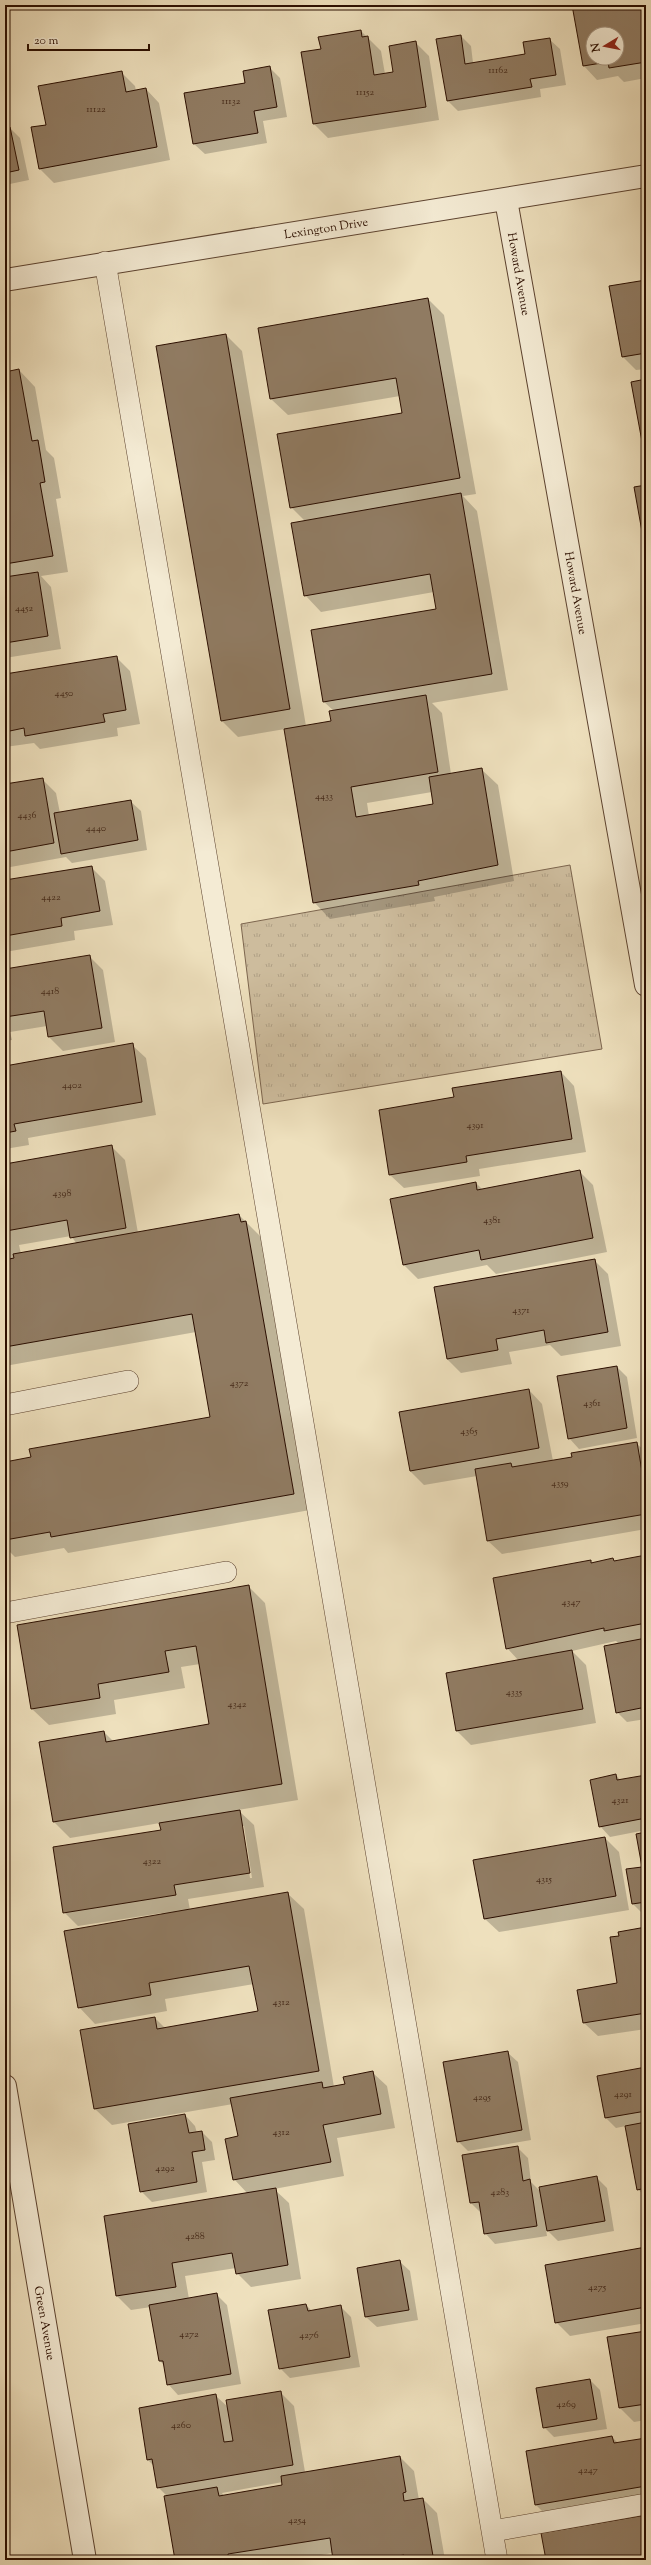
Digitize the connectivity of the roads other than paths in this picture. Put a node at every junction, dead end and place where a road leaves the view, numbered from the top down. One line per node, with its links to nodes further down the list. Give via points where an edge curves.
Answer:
1 (646, 176): 2 (street, Lexington Drive)
2 (506, 200): 3 (street, Lexington Drive); 5 (street, Howard Avenue)
3 (105, 262): 4 (street, Lexington Drive); 12 (lane)
4 (5, 280)
5 (646, 985)
6 (128, 1381): 7 (lane)
7 (5, 1405)
8 (226, 1572): 9 (lane)
9 (5, 1613)
10 (5, 2086): 13 (street, Green Avenue)
11 (646, 2504): 12 (lane)
12 (493, 2531): 14 (lane)
13 (85, 2560)
14 (498, 2560)

